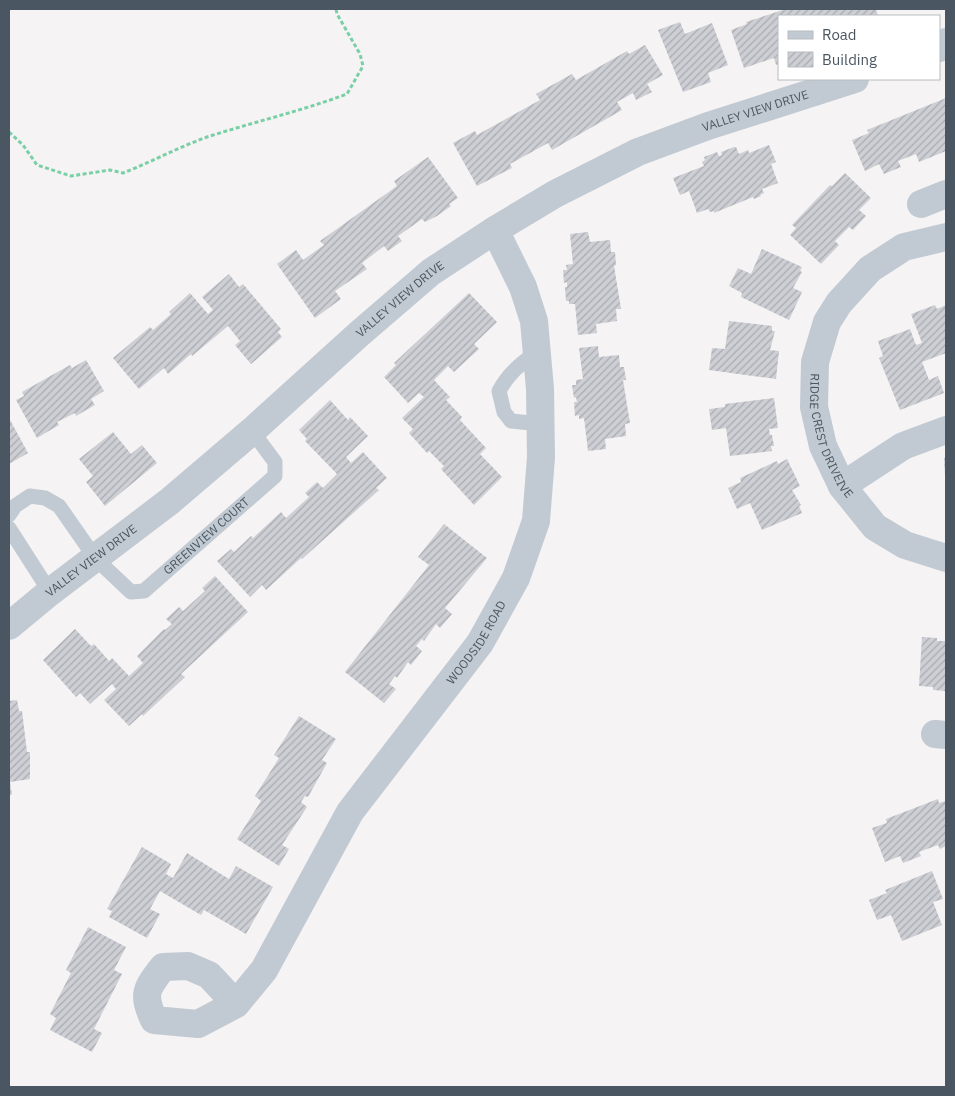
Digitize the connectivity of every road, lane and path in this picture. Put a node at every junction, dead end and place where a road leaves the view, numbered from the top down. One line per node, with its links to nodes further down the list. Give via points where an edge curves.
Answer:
1 (336, 9): 3 (path, via 363,66 347,94 206,138 122,173 110,170 71,176 37,165)
2 (852, 80): 6 (street, VALLEY VIEW DRIVE, via 638,152 555,194)
3 (9, 132)
4 (946, 194): 5 (street)
5 (921, 204)
6 (495, 230): 8 (street, WOODSIDE ROAD, via 523,287 534,321); 11 (street, VALLEY VIEW DRIVE, via 431,272)
7 (946, 237): 12 (street, RIDGE CREST DRIVEIVE, via 904,247 870,269 827,322 815,362 814,407 823,446)
8 (536, 353): 9 (street, WOODSIDE ROAD); 9 (lane, via 517,366 499,391 504,412 511,421)
9 (541, 424): 19 (street, WOODSIDE ROAD, via 536,521 516,578 480,643 350,812 264,970)
10 (946, 430): 12 (street, via 903,446)
11 (252, 431): 16 (street, VALLEY VIEW DRIVE); 16 (lane, GREENVIEW COURT, via 275,462 275,476 144,591 131,592)
12 (842, 486): 15 (street, RIDGE CREST DRIVEIVE, via 875,527 904,545)
13 (9, 515): 16 (lane, GREENVIEW COURT, via 15,506 30,496 45,498 59,506)
14 (9, 528): 17 (lane)
15 (946, 558)
16 (96, 559): 17 (street, VALLEY VIEW DRIVE)
17 (50, 592): 18 (street, VALLEY VIEW DRIVE)
18 (9, 626)
19 (236, 1004)

